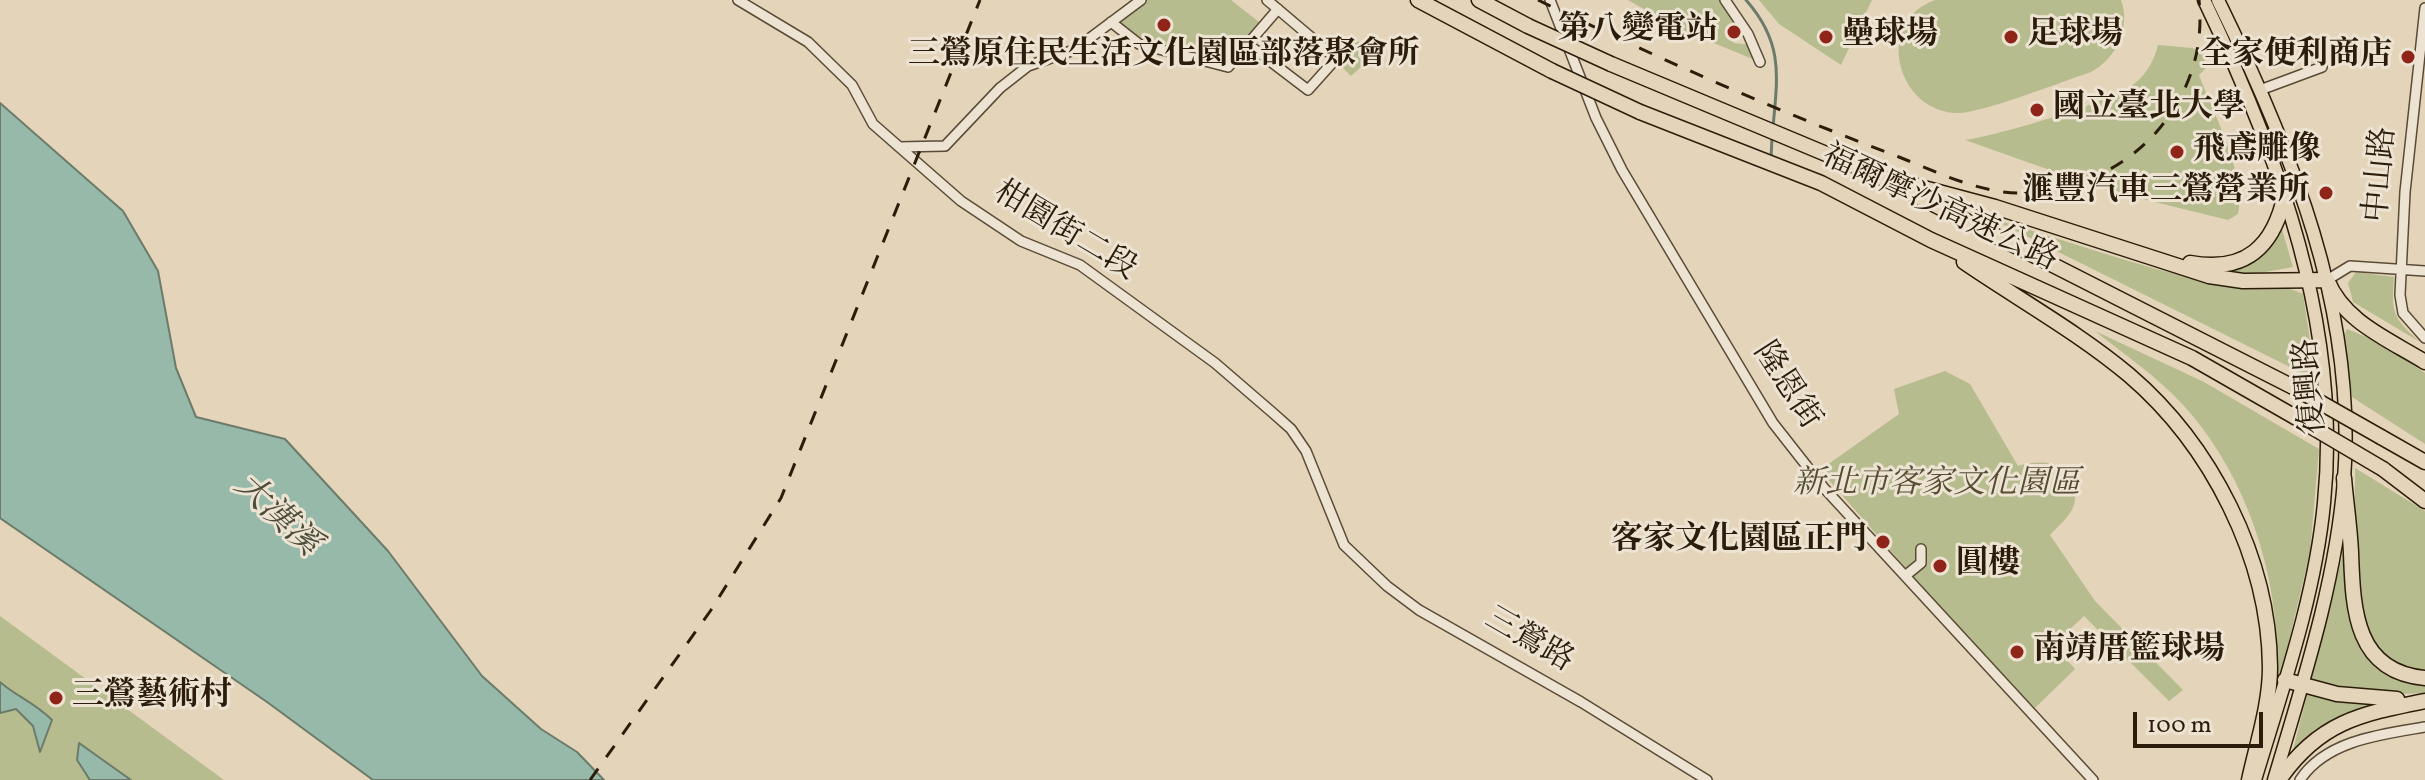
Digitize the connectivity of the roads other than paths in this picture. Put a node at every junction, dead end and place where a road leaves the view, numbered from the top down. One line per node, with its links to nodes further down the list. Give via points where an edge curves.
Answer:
1 (738, 0): 17 (street, 柑園街二段, via 808,42 852,85 873,124)
2 (1141, 0): 12 (street)
3 (1267, 0): 11 (street)
4 (1418, 0): 20 (highway, 福爾摩沙高速公路, bridge, via 1552,71 1640,112 1821,183)
5 (1479, 0): 18 (highway, 福爾摩沙高速公路, bridge, via 1611,64)
6 (1550, 0): 35 (street, 隆恩街, via 1622,170 1773,423)
7 (1725, 0): 14 (street)
8 (2204, 0): 19 (main road, 復興路)
9 (2218, 0): 16 (main road, 復興路)
10 (2425, 8): 22 (street, 中山路, via 2405,192)
11 (1278, 9): 13 (street); 13 (street, via 1334,61 1308,90)
12 (1111, 22): 13 (street, via 1139,44 1228,67); 17 (street, via 1074,50 1028,66 945,146)
13 (1249, 45)
14 (1760, 62)
15 (2322, 67): 16 (street)
16 (2260, 90): 25 (main road, 復興路, via 2307,206)
17 (899, 147): 33 (street, 柑園街二段, via 961,201 1021,241 1080,265 1215,363 1273,413 1306,451)
18 (1874, 174): 21 (highway); 28 (highway, 福爾摩沙高速公路, bridge, via 2293,387)
19 (2285, 194): 21 (highway, via 2271,236 2250,256 2204,266); 24 (main road, 復興路)
20 (1931, 240): 29 (highway, 福爾摩沙高速公路, bridge, via 2192,358); 43 (highway, via 2129,375 2204,460 2250,555 2268,638 2268,693)
21 (2146, 254): 24 (highway, via 2216,277)
22 (2403, 269): 23 (street); 25 (street, via 2350,266); 26 (street, 中山路, via 2403,313)
23 (2425, 271)
24 (2308, 279): 25 (highway); 37 (main road, 復興路, via 2321,350 2327,470 2312,578)
25 (2327, 280): 27 (highway, via 2349,314); 30 (main road, 復興路, via 2340,364)
26 (2425, 338)
27 (2425, 362)
28 (2425, 462)
29 (2383, 469): 31 (highway, 福爾摩沙高速公路); 32 (highway)
30 (2344, 478): 36 (highway, via 2353,602 2363,638 2395,670); 38 (main road, 復興路, via 2336,543)
31 (2425, 494)
32 (2425, 501)
33 (1338, 531): 41 (street, 三鶯路, via 1354,557 1419,610)
34 (1921, 549): 35 (street, via 1921,563)
35 (1905, 576): 42 (street, 隆恩街)
36 (2425, 678)
37 (2285, 680): 38 (highway); 44 (main road, 復興路)
38 (2302, 684): 39 (highway, via 2361,698); 45 (main road, 復興路)
39 (2425, 699): 45 (highway, via 2340,723)
40 (2425, 727): 46 (street, via 2347,744 2322,758)
41 (1707, 780)
42 (2093, 780)
43 (2249, 780)
44 (2255, 780)
45 (2276, 780)
46 (2300, 780)

